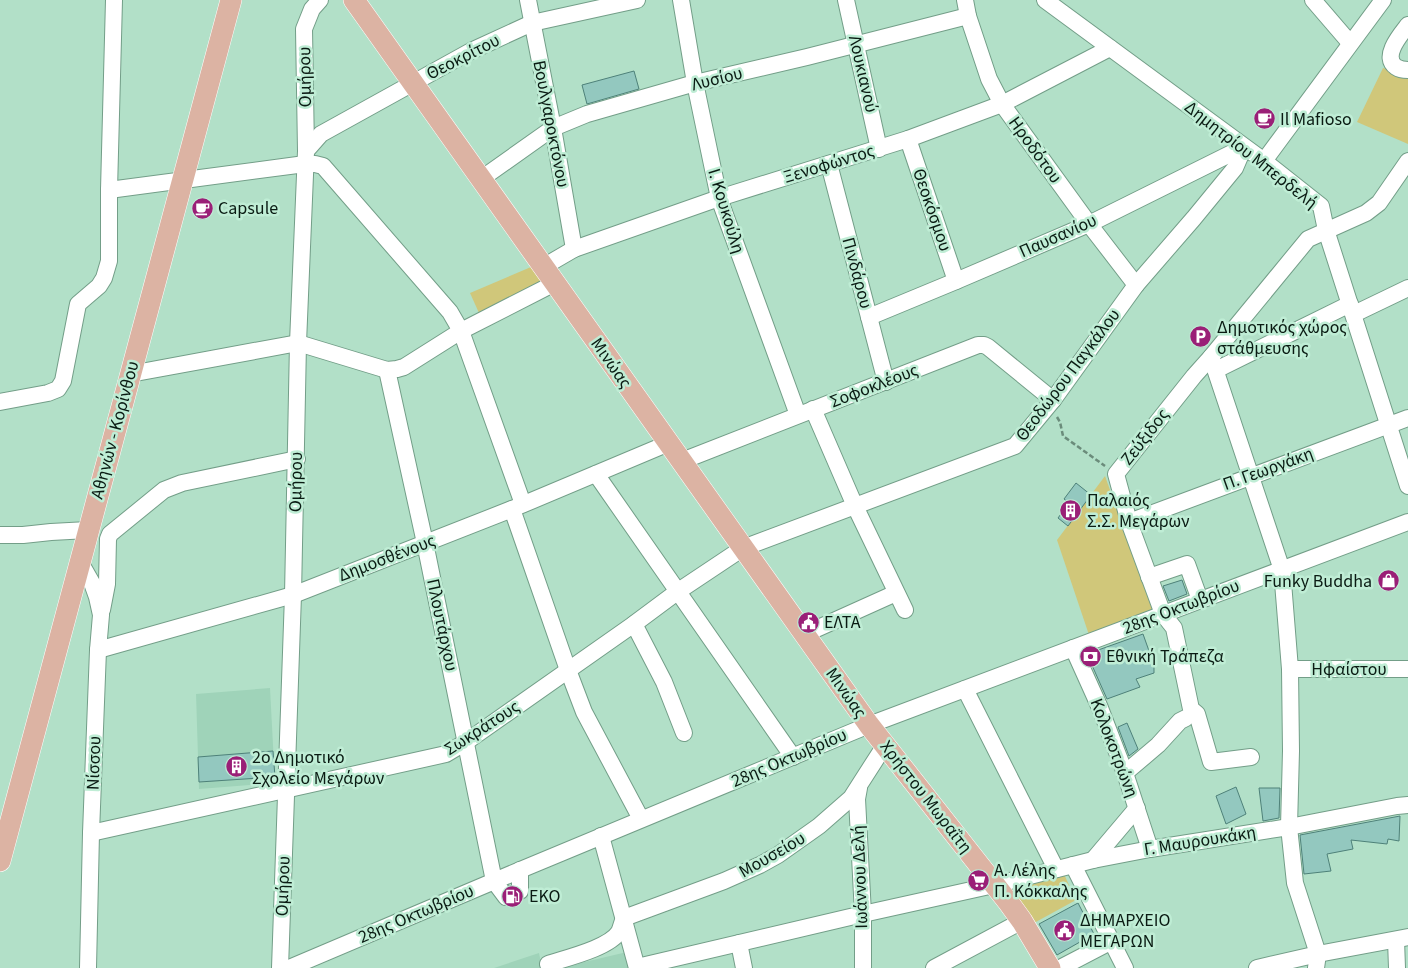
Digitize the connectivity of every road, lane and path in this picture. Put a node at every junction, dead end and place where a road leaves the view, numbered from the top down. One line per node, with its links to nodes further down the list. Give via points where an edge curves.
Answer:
1 (114, 0): 32 (street)
2 (231, 0): 31 (main road, Αθηνών - Κορίνθου)
3 (320, 0): 26 (street, Ομήρου, via 312,9 304,29)
4 (354, 0): 19 (main road, Μινώας)
5 (528, 0): 13 (street, Βουλγαροκτόνου)
6 (638, 0): 13 (street, Θεοκρίτου)
7 (681, 0): 20 (street, Ι. Κουκούλη)
8 (846, 0): 16 (street, Λουκιανού)
9 (1046, 0): 17 (street, Δημητρίου Μπερδελή)
10 (1313, 0): 15 (street)
11 (1378, 2): 15 (street)
12 (966, 8): 16 (street, Λυσίου); 21 (street, Ηροδότου, via 988,79)
13 (532, 23): 19 (street, Θεοκρίτου); 22 (street, Βουλγαροκτόνου)
14 (1408, 24): 18 (street, via 1391,52 1392,63 1397,68)
15 (1350, 43): 27 (street)
16 (856, 44): 20 (street, Λυσίου); 25 (street, Λουκιανού)
17 (1110, 48): 21 (street, Ξενοφώντος); 24 (street, Δημητρίου Μπερδελή)
18 (1408, 70)
19 (413, 83): 26 (street, Θεοκρίτου, via 321,134); 30 (main road, Μινώας)
20 (695, 83): 22 (street, Λυσίου, via 587,114); 33 (street, Ι. Κουκούλη)
21 (1002, 104): 23 (street, Ξενοφώντος); 34 (street, Ηροδότου)
22 (553, 128): 30 (street, Λυσίου); 36 (street, Βουλγαροκτόνου)
23 (908, 140): 25 (street, Ξενοφώντος); 38 (street, Θεοκόσμου)
24 (1244, 147): 27 (street, Δημητρίου Μπερδελή); 34 (street, Παυσανίου); 39 (street, Θεοδώρου Παγκάλου, via 1235,168)
25 (880, 149): 29 (street, Ξενοφώντος)
26 (306, 158): 31 (street); 43 (street, via 324,166 450,312); 44 (street, Ομήρου)
27 (1264, 161): 35 (street, Δημητρίου Μπερδελή, via 1321,206)
28 (1408, 161): 35 (street, via 1379,203 1366,213)
29 (829, 164): 33 (street, Ξενοφώντος); 42 (street, Πινδάρου)
30 (481, 179): 37 (main road, Μινώας)
31 (182, 181): 32 (street); 47 (main road, Αθηνών - Κορίνθου)
32 (108, 190): 49 (street, via 109,261 99,286 78,304 62,381 48,394)
33 (719, 198): 36 (street, Ξενοφώντος); 52 (street, Ι. Κουκούλη)
34 (1089, 224): 38 (street, Παυσανίου); 39 (street, Ηροδότου)
35 (1326, 230): 41 (street, Δημητρίου Μπερδελή); 45 (street, via 1308,239)
36 (574, 249): 37 (street, Ξενοφώντος)
37 (549, 275): 43 (street, Ξενοφώντος); 55 (main road, Μινώας)
38 (956, 281): 42 (street, Παυσανίου)
39 (1136, 285): 50 (street, Θεοδώρου Παγκάλου)
40 (1408, 288): 41 (street, Ζεύξιδος)
41 (1352, 309): 45 (street, Ζεύξιδος); 54 (street, Δημητρίου Μπερδελή)
42 (869, 317): 48 (street, Πινδάρου)
43 (461, 331): 46 (street, Ξενοφώντος, via 404,367); 63 (street)
44 (298, 343): 46 (street); 47 (street); 56 (street, Ομήρου)
45 (1214, 363): 59 (street, Ζεύξιδος, via 1194,376); 60 (street)
46 (387, 370): 68 (street, Πλουτάρχου)
47 (130, 374): 66 (main road, Αθηνών - Κορίνθου)
48 (886, 382): 50 (street, Σοφοκλέους, via 984,345); 51 (street, Σοφοκλέους)
49 (0, 402)
50 (1051, 402): 59 (path, via 1063,436); 62 (street, Θεοδώρου Παγκάλου, via 1015,446)
51 (813, 409): 52 (street, Σοφοκλέους); 62 (street)
52 (798, 415): 57 (street, Σοφοκλέους)
53 (1408, 418): 54 (street, Π. Γεωργάκη)
54 (1389, 425): 60 (street, Π. Γεωργάκη); 61 (street, Δημητρίου Μπερδελή)
55 (669, 443): 57 (main road, Μινώας); 58 (street, Δημοσθένους)
56 (297, 459): 75 (street, Ομήρου); 79 (street, via 164,490 114,530 108,539 106,595)
57 (682, 461): 69 (main road, Μινώας)
58 (596, 474): 63 (street, Δημοσθένους); 73 (street)
59 (1116, 474): 64 (street, Ζεύξιδος)
60 (1250, 476): 64 (street, Π. Γεωργάκη); 71 (street)
61 (1408, 486)
62 (855, 506): 69 (street, Θεοδώρου Παγκάλου); 74 (street)
63 (518, 507): 68 (street, Δημοσθένους); 86 (street)
64 (1129, 522): 72 (street, Ζεύξιδος)
65 (1408, 522): 71 (street, 28ης Οκτωβρίου)
66 (88, 530): 67 (street); 70 (main road, Αθηνών - Κορίνθου)
67 (0, 535)
68 (425, 543): 75 (street, Δημοσθένους); 91 (street, Πλουτάρχου)
69 (743, 548): 73 (street, Σωκράτους); 81 (main road, Μινώας)
70 (80, 562): 79 (street, Νίσσου, via 92,583); 105 (main road, Αθηνών - Κορίνθου)
71 (1282, 570): 76 (street, 28ης Οκτωβρίου); 84 (street)
72 (1149, 577): 76 (street, via 1187,564); 78 (street, Ζεύξιδος)
73 (677, 592): 80 (street, Σωκράτους); 93 (street)
74 (896, 593): 77 (street); 81 (street)
75 (294, 595): 83 (street, Δημοσθένους); 97 (street, Ομήρου)
76 (1200, 600): 78 (street, 28ης Οκτωβρίου)
77 (905, 610)
78 (1163, 614): 82 (street, 28ης Οκτωβρίου); 94 (street, Ζεύξιδος, via 1174,628 1191,709 1197,714 1211,762)
79 (101, 615): 83 (street, Νίσσου)
80 (634, 624): 86 (street, Σωκράτους); 90 (street, via 664,682)
81 (805, 634): 89 (main road, Μινώας)
82 (1073, 648): 87 (street, 28ης Οκτωβρίου); 95 (street, Κολοκοτρώνη)
83 (98, 650): 102 (street, Νίσσου)
84 (1290, 669): 85 (street, Ηφαίστου); 101 (street)
85 (1408, 669)
86 (568, 670): 91 (street, Σωκράτους); 100 (street, via 586,718)
87 (965, 689): 89 (street, 28ης Οκτωβρίου); 108 (street)
88 (1186, 718): 95 (street)
89 (869, 725): 92 (main road, Χρήστου Μωραΐτη); 93 (street, 28ης Οκτωβρίου)
90 (684, 733)
91 (466, 742): 97 (street, Σωκράτους, via 439,756); 109 (street, Πλουτάρχου)
92 (885, 745): 96 (street, Μουσείου); 110 (main road, Χρήστου Μωραΐτη)
93 (793, 757): 100 (street, 28ης Οκτωβρίου)
94 (1251, 757)
95 (1125, 773): 99 (street, Κολοκοτρώνη)
96 (859, 786): 111 (street, Ιωάννου Δελή); 112 (street, Μουσείου, via 851,798 819,826 772,858 724,882)
97 (287, 788): 102 (street, Σωκράτους); 120 (street, Ομήρου)
98 (1408, 806): 101 (street, Γ. Μαυρουκάκη)
99 (1137, 808): 104 (street, Κολοκοτρώνη); 106 (street)
100 (641, 820): 103 (street, 28ης Οκτωβρίου)
101 (1289, 827): 104 (street, Γ. Μαυρουκάκη); 117 (street, via 1295,883)
102 (91, 833): 119 (street, Νίσσου)
103 (602, 836): 109 (street, 28ης Οκτωβρίου); 112 (street)
104 (1150, 849): 106 (street, Γ. Μαυρουκάκη)
105 (0, 860)
106 (1093, 860): 107 (street, Γ. Μαυρουκάκη)
107 (1073, 865): 108 (street, Γ. Μαυρουκάκη); 115 (street)
108 (1056, 869): 110 (street, Γ. Μαυρουκάκη)
109 (497, 885): 121 (street, 28ης Οκτωβρίου)
110 (994, 886): 111 (street, Γ. Μαυρουκάκη); 113 (main road, Χρήστου Μωραΐτη)
111 (863, 914): 116 (street, Γ. Μαυρουκάκη); 124 (street, Ιωάννου Δελή)
112 (624, 918): 118 (street, via 613,939); 122 (street)
113 (1022, 921): 125 (street); 126 (main road, Χρήστου Μωραΐτη)
114 (1402, 939): 117 (street); 130 (street)
115 (1112, 941): 127 (street); 128 (street)
116 (739, 943): 122 (street, Γ. Μαυρουκάκη); 123 (street)
117 (1317, 961): 129 (street)
118 (548, 964)
119 (88, 968)
120 (280, 968)
121 (289, 968)
122 (637, 968)
123 (744, 968)
124 (862, 968)
125 (934, 968)
126 (1050, 968)
127 (1060, 968)
128 (1125, 968)
129 (1257, 968)
130 (1396, 968)

